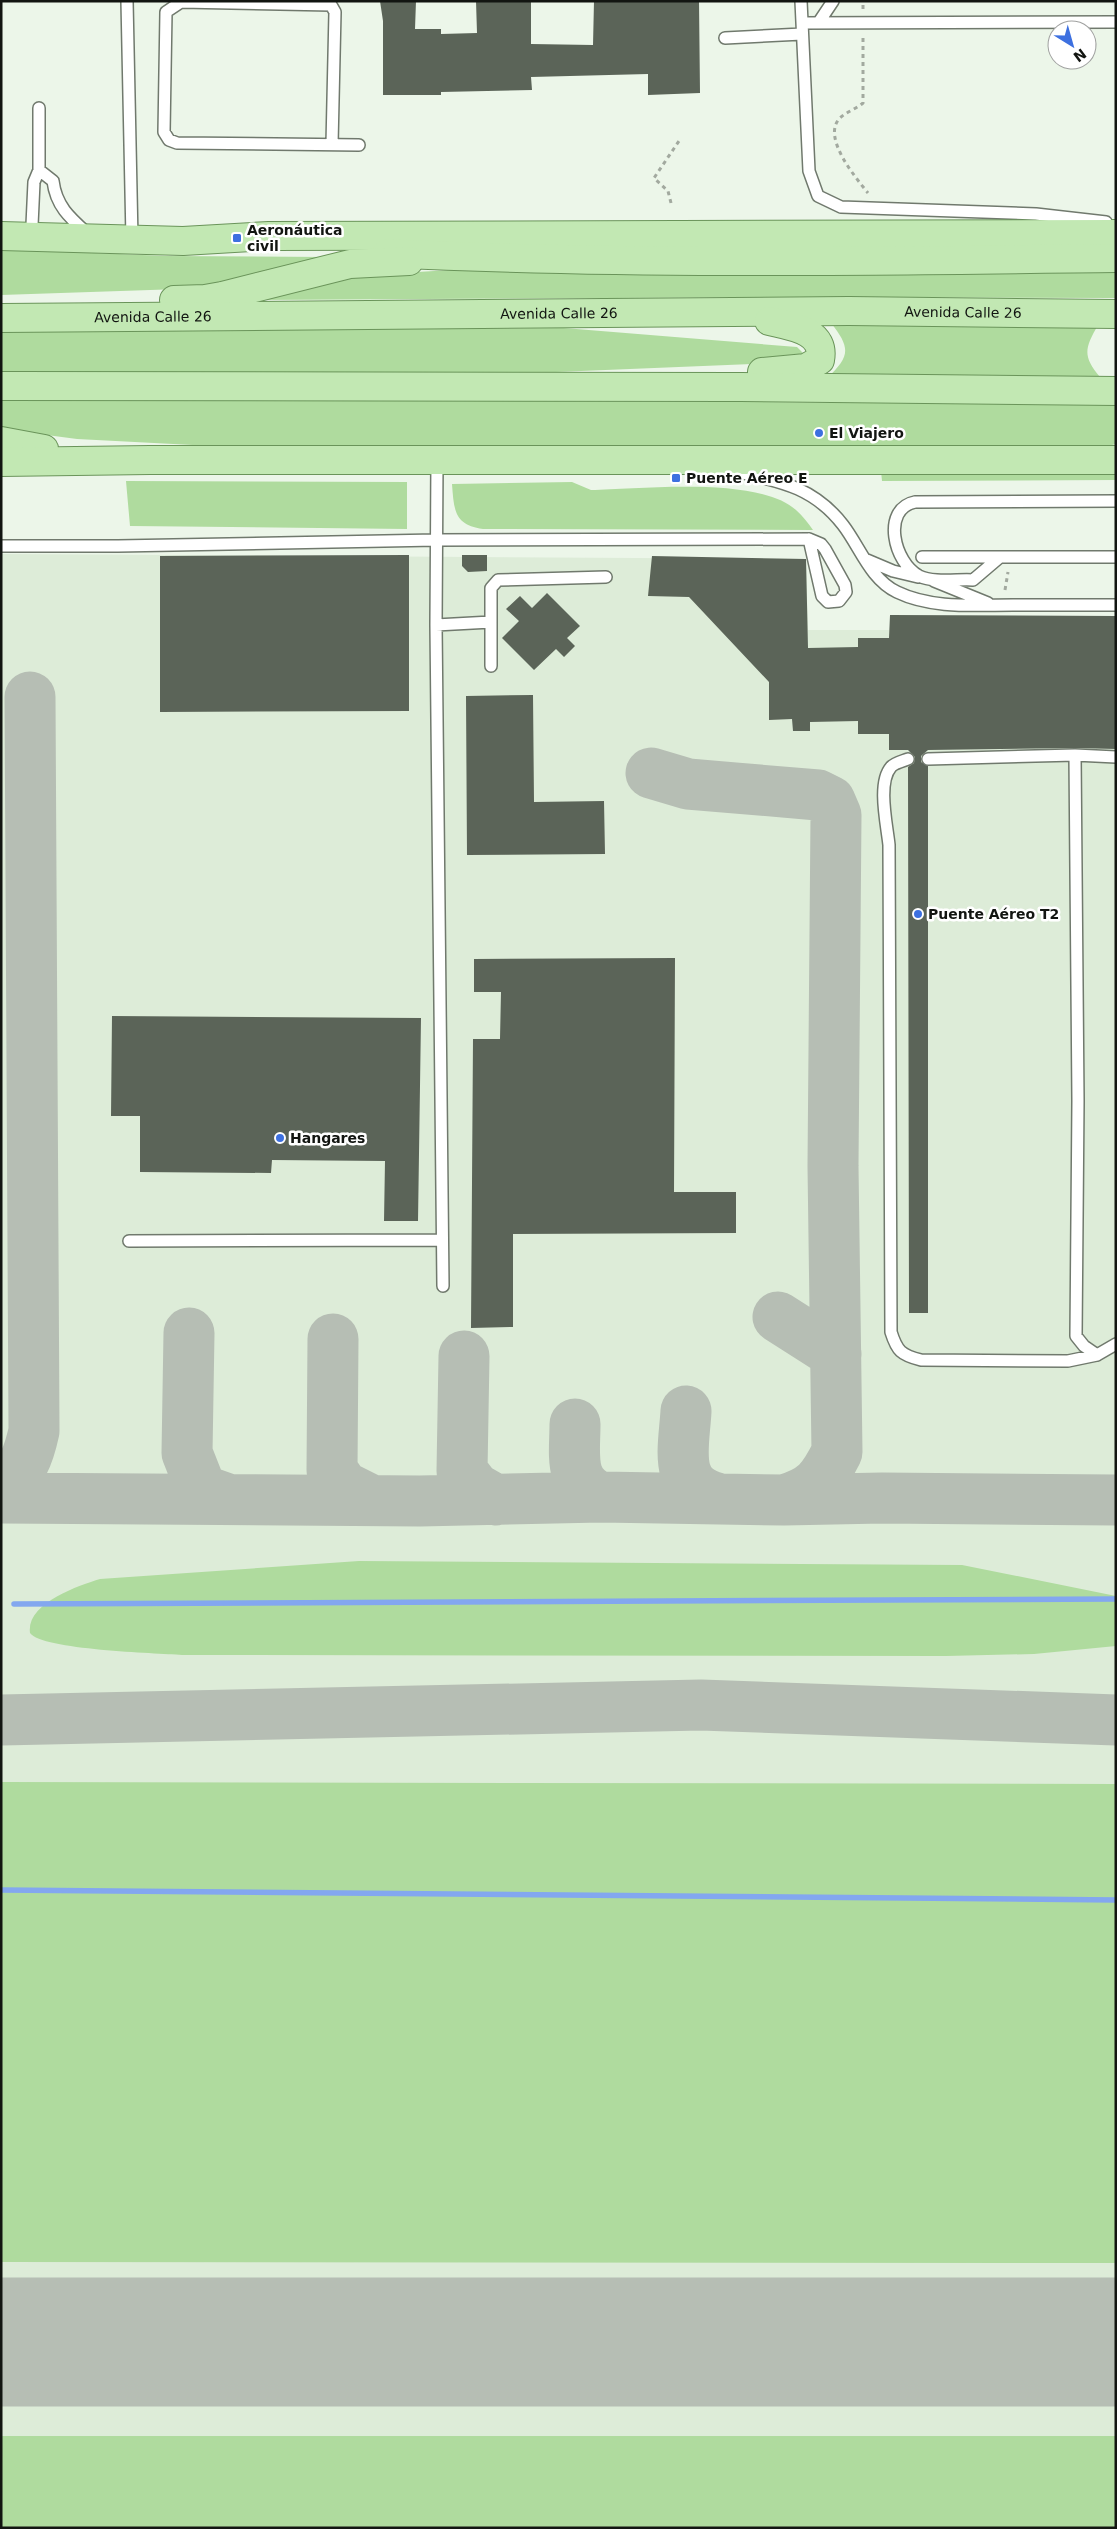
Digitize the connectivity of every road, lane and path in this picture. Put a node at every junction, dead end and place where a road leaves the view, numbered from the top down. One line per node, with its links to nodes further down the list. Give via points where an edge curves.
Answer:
1 (127, 1): 21 (lane)
2 (801, 1): 8 (lane)
3 (833, 1): 5 (lane)
4 (863, 1): 6 (path)
5 (819, 22): 6 (lane); 8 (lane)
6 (863, 22): 7 (lane); 15 (path, via 863,103 840,118 835,126 835,140 847,166)
7 (1116, 22)
8 (802, 29): 9 (lane); 17 (lane, via 806,148 812,185 818,196 841,207 1036,214)
9 (725, 38)
10 (38, 108): 14 (lane)
11 (681, 138): 16 (path, via 654,178 668,191)
12 (332, 144): 12 (lane, via 177,143 169,140 164,132 164,48 169,8 180,2 331,5 335,12); 13 (lane)
13 (359, 145)
14 (39, 170): 19 (lane, via 34,182 32,225); 20 (lane, via 53,181 54,192 63,210)
15 (870, 195)
16 (671, 203)
17 (1116, 224)
18 (1116, 234): 22 (main road, via 279,236)
19 (14, 236): 20 (main road)
20 (94, 239): 21 (main road)
21 (132, 240): 22 (main road)
22 (183, 241): 23 (main road, via 271,250)
23 (475, 257): 24 (main road, via 688,260); 26 (main road, via 350,264 205,299 100,302)
24 (1116, 258)
25 (733, 312): 27 (main road, Avenida Calle 26); 28 (main road, Avenida Calle 26); 30 (main road, via 812,334 821,347 820,360 797,369)
26 (1, 314)
27 (1116, 314)
28 (1, 318)
29 (1, 386): 30 (main road)
30 (589, 388): 31 (main road)
31 (1116, 391)
32 (1, 441): 34 (main road)
33 (1110, 458): 35 (main road)
34 (150, 460): 36 (main road); 37 (main road)
35 (688, 460): 36 (main road); 44 (lane, via 777,480 800,489 832,512)
36 (437, 461): 40 (lane)
37 (1, 462)
38 (1116, 501): 47 (lane, via 909,503 896,517 898,551 905,564)
39 (809, 539): 39 (lane, via 821,544 845,584 845,594 839,601 824,599); 40 (lane)
40 (436, 540): 41 (lane); 51 (lane)
41 (1, 546)
42 (1005, 557): 43 (lane); 45 (lane); 47 (lane, via 973,580); 48 (path)
43 (1116, 557)
44 (863, 558): 47 (lane, via 892,571); 48 (lane, via 896,591 917,599 948,605)
45 (922, 558)
46 (606, 577): 50 (lane, via 498,580 491,588)
47 (926, 578): 48 (lane)
48 (1000, 605): 49 (lane)
49 (1116, 605)
50 (491, 622): 51 (lane); 52 (lane)
51 (436, 625): 57 (lane)
52 (490, 666)
53 (1075, 755): 54 (lane); 56 (lane); 61 (lane, via 1076,1336)
54 (1116, 756)
55 (908, 759): 61 (lane, via 892,765 885,775 884,792 889,845 891,1332 896,1347 907,1356 921,1360 1068,1361)
56 (928, 759)
57 (442, 1240): 58 (lane); 59 (lane)
58 (129, 1242)
59 (443, 1286)
60 (1116, 1344): 61 (lane)
61 (1097, 1354)

